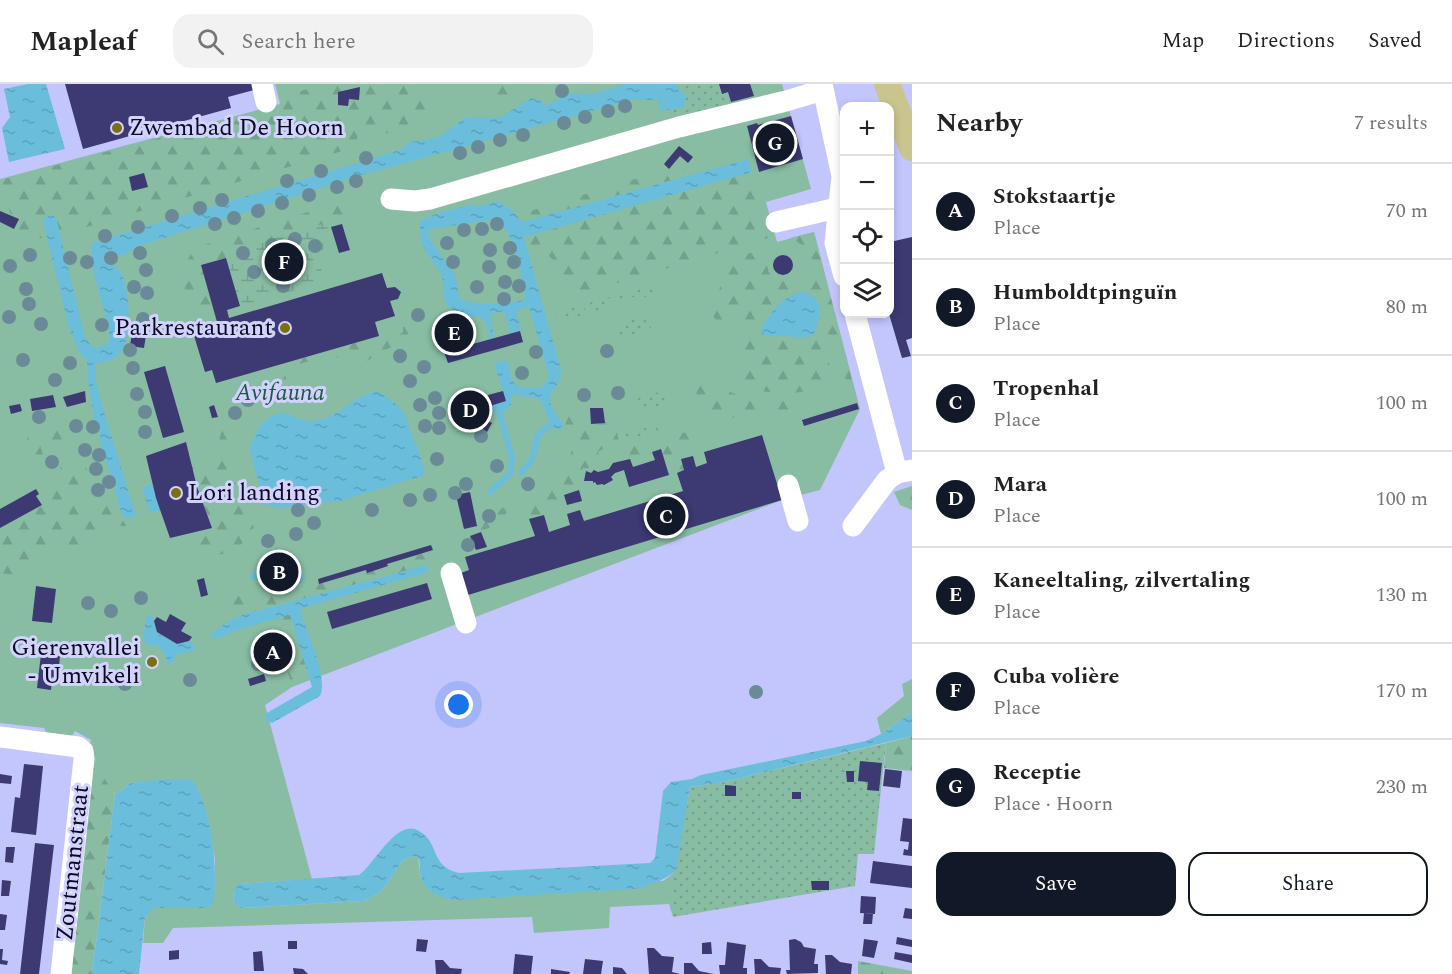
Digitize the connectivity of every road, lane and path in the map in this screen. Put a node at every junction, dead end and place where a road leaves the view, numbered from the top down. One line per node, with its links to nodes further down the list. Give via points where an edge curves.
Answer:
1 (887, 84): 3 (main road)
2 (815, 88): 4 (street, via 430,199); 5 (street, via 842,176)
3 (912, 148)
4 (391, 199)
5 (837, 208): 6 (street); 7 (street, via 835,243)
6 (776, 222)
7 (841, 264)
8 (856, 318): 9 (street)
9 (905, 472): 12 (street, via 887,480)
10 (788, 485): 11 (street)
11 (798, 521)
12 (853, 526)
13 (451, 573): 14 (street)
14 (466, 623)
15 (0, 737): 16 (street, Zoutmanstraat, via 78,747 83,751)
16 (61, 974)

